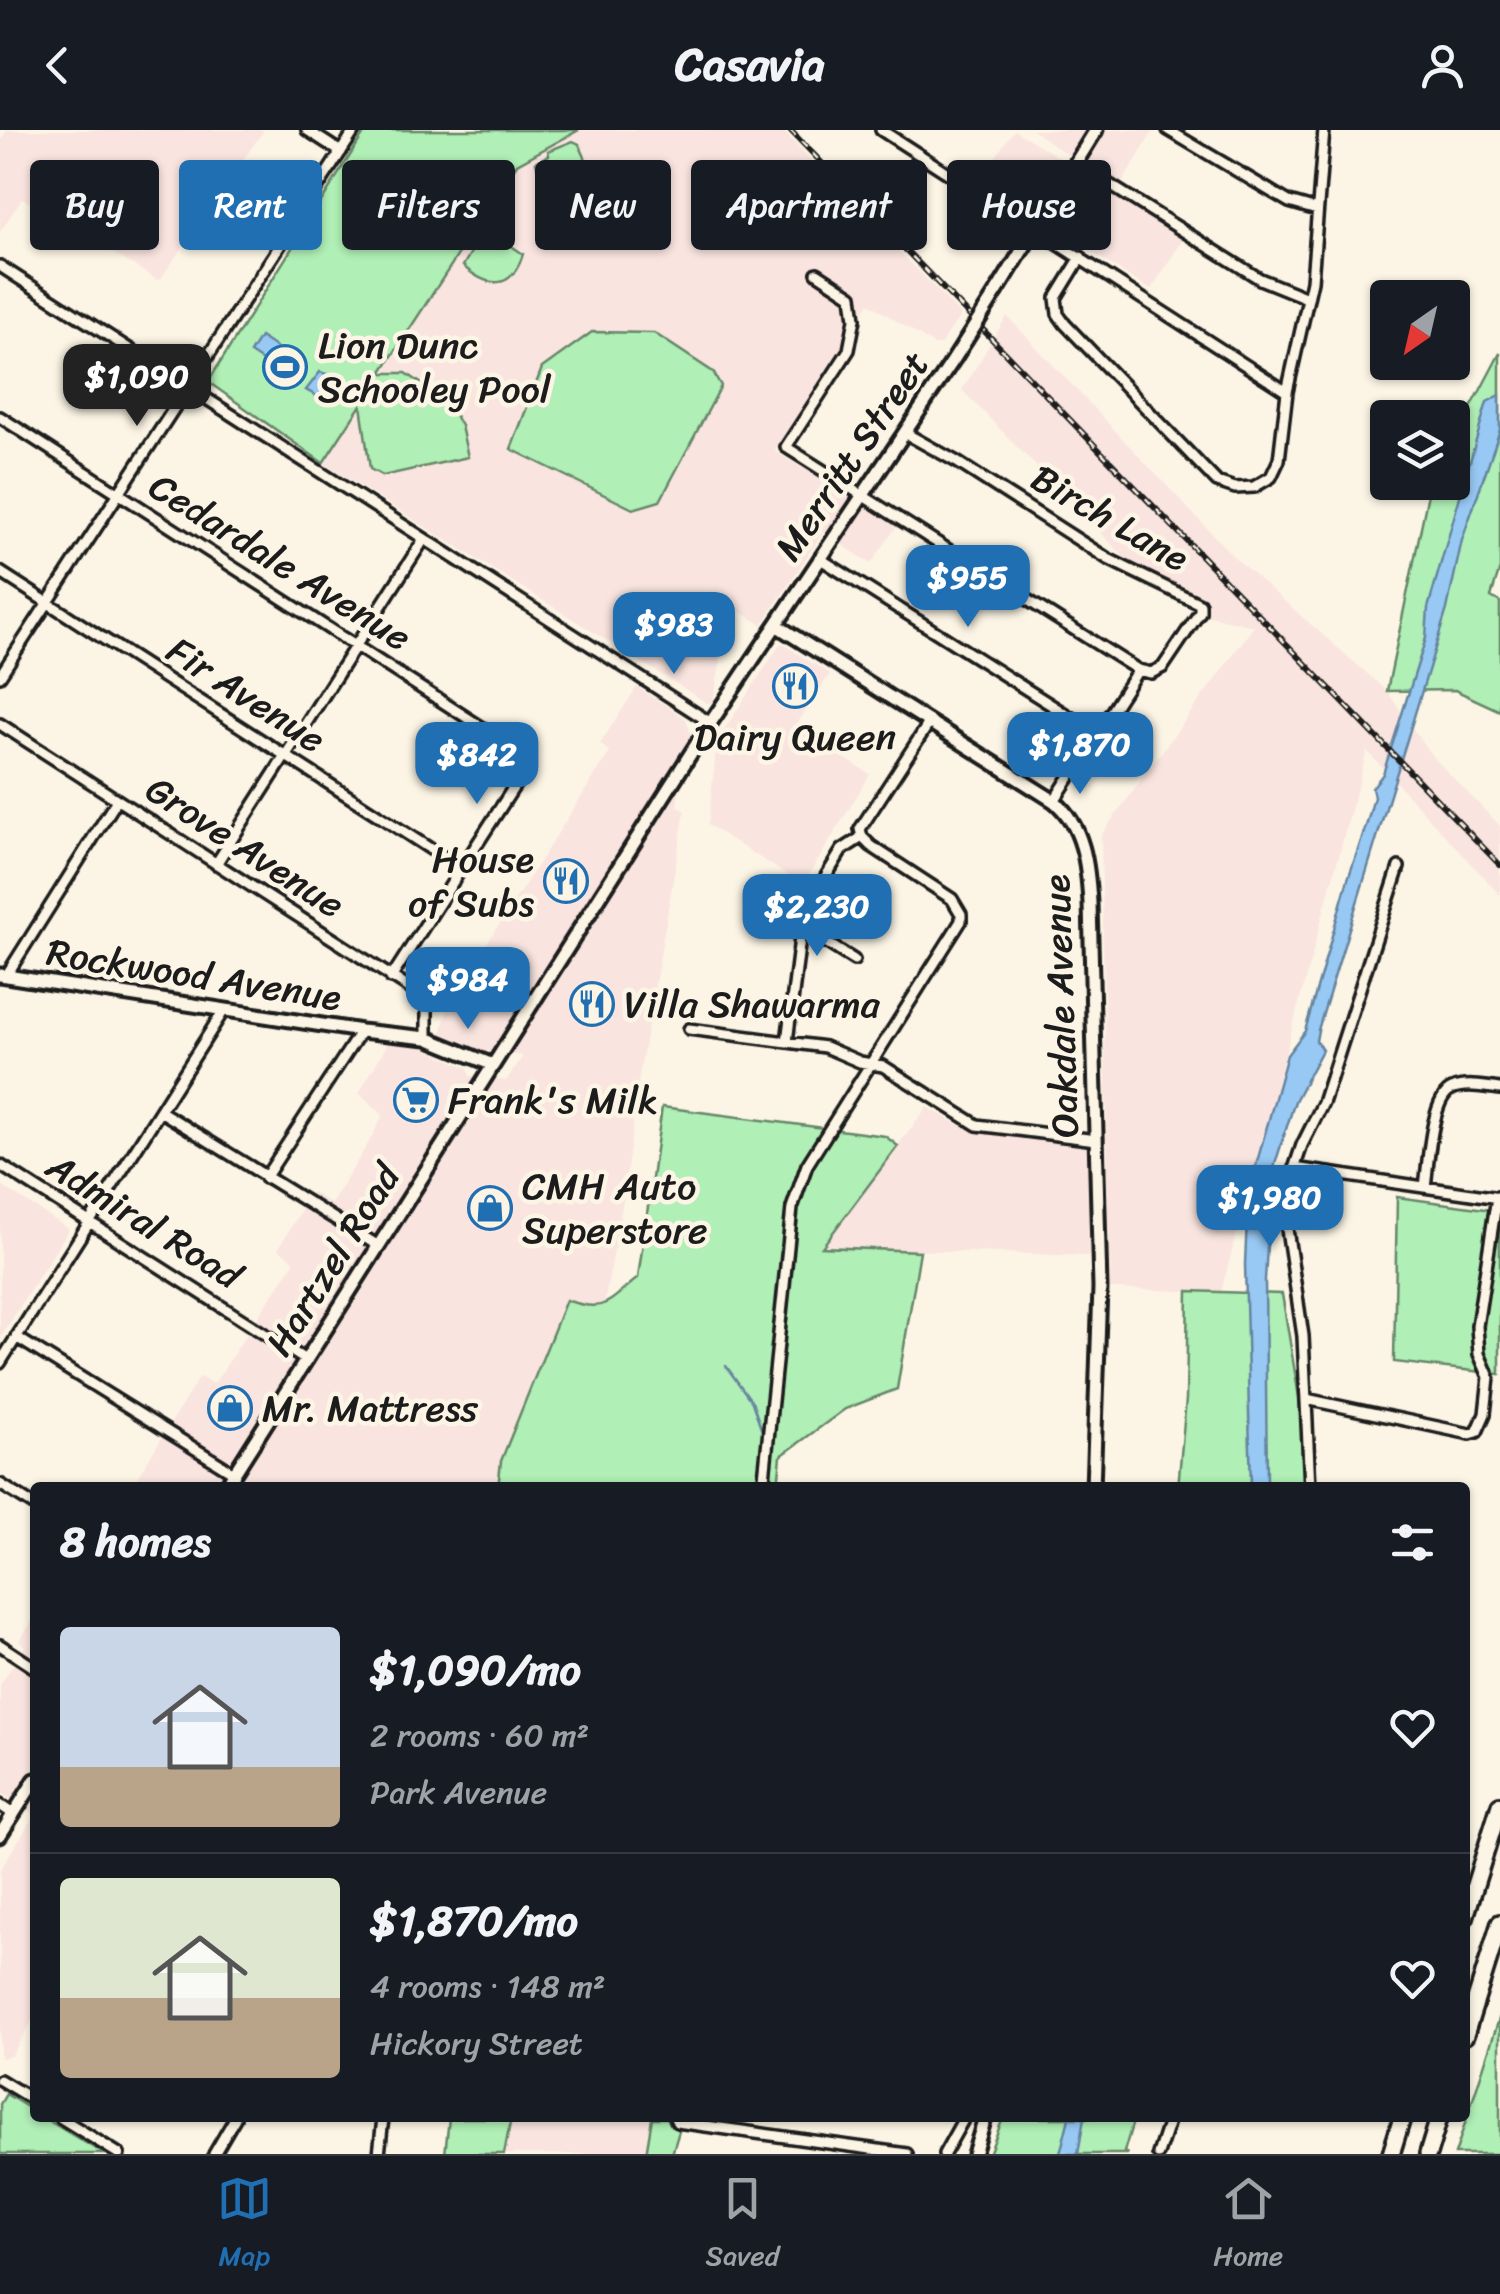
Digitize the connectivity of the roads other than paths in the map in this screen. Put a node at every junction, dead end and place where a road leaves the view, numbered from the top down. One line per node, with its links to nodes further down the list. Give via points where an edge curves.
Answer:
1 (307, 130): 7 (street)
2 (355, 130): 7 (street)
3 (881, 130): 9 (street)
4 (1096, 130): 8 (street, Merritt Street)
5 (1168, 130): 11 (street, via 1289,202)
6 (1324, 130): 11 (street)
7 (341, 152): 18 (street)
8 (1077, 160)
9 (947, 172)
10 (1111, 186): 17 (street, via 1260,280)
11 (1317, 210): 17 (street)
12 (1022, 250): 21 (street, Merritt Street, bridge)
13 (1070, 250): 14 (street)
14 (1081, 257): 19 (street); 19 (street, via 1056,298 1058,314 1217,482 1254,487 1271,477)
15 (0, 266): 18 (street)
16 (817, 273): 23 (street, via 852,296 849,350 786,447)
17 (1307, 298): 19 (street)
18 (188, 384): 22 (street); 24 (street)
19 (1287, 392)
20 (0, 417): 22 (street, Cedardale Avenue)
21 (905, 433): 23 (street, Merritt Street); 30 (street, Birch Lane, via 1108,559 1200,604 1162,667)
22 (118, 495): 27 (street); 29 (street, Cedardale Avenue)
23 (862, 495): 25 (street, Merritt Street); 30 (street)
24 (424, 539): 29 (street); 32 (street)
25 (820, 558): 28 (street, Merritt Street); 35 (street)
26 (0, 572): 27 (street, Fir Avenue)
27 (48, 603): 31 (street); 36 (street, Fir Avenue)
28 (776, 625): 32 (street, Merritt Street); 33 (street, Oakdale Avenue)
29 (356, 645): 36 (street); 41 (street, Cedardale Avenue, via 528,757)
30 (1138, 670): 35 (street)
31 (0, 676)
32 (711, 723): 53 (street, Merritt Street)
33 (930, 723): 38 (street, Oakdale Avenue); 39 (street, via 866,815)
34 (0, 724): 37 (street, Grove Avenue)
35 (1096, 734): 38 (street)
36 (286, 756): 40 (street); 41 (street, Fir Avenue)
37 (117, 800): 40 (street, Grove Avenue); 45 (street)
38 (1054, 801): 56 (street, Oakdale Avenue, via 1075,828 1087,862)
39 (862, 838): 43 (street, via 842,850); 52 (street, via 952,899 961,914)
40 (216, 864): 46 (street, Grove Avenue)
41 (460, 868): 46 (street)
42 (1399, 868): 58 (street)
43 (800, 926): 44 (street); 51 (street)
44 (854, 960)
45 (3, 976): 47 (street, Rockwood Avenue)
46 (392, 978): 50 (street, Grove Avenue, via 428,1008)
47 (224, 1010): 49 (street, Rockwood Avenue); 55 (street)
48 (689, 1030): 51 (street)
49 (361, 1031): 50 (street, Rockwood Avenue); 59 (street)
50 (427, 1038): 53 (street, Rockwood Avenue)
51 (787, 1042): 52 (street)
52 (874, 1063): 56 (street, via 977,1125); 70 (street, via 807,1165 792,1208)
53 (493, 1065): 63 (street, Hartzel Road)
54 (1500, 1089): 60 (street, via 1446,1092)
55 (160, 1112): 59 (street); 62 (street)
56 (1096, 1140): 71 (street, Oakdale Avenue, via 1100,1288)
57 (0, 1165): 62 (street, Admiral Road)
58 (1294, 1168): 60 (street); 67 (street, via 1284,1209 1304,1336)
59 (265, 1178): 63 (street)
60 (1426, 1187): 61 (street)
61 (1499, 1198): 67 (street, via 1477,1326 1478,1354 1489,1377 1477,1432)
62 (90, 1222): 64 (street); 65 (street, Admiral Road)
63 (377, 1245): 65 (street, Hartzel Road)
64 (16, 1337): 66 (street); 68 (street)
65 (307, 1361): 68 (street, Hartzel Road)
66 (0, 1362)
67 (1306, 1399): 72 (street)
68 (234, 1473): 69 (street, Hartzel Road)
69 (228, 1482)
70 (764, 1482)
71 (1093, 1482)
72 (1310, 1482)
73 (0, 1484): 74 (street)
74 (30, 1503)
75 (0, 1645): 76 (street)
76 (30, 1665)
77 (30, 1788): 80 (street)
78 (0, 1805): 80 (street)
79 (1500, 1805): 82 (highway)
80 (13, 1814): 81 (street)
81 (0, 1835)
82 (1470, 1901)
83 (1500, 1922): 84 (highway)
84 (1470, 2019)
85 (0, 2080): 86 (street)
86 (30, 2098)
87 (67, 2122): 96 (street)
88 (233, 2122): 97 (street)
89 (383, 2122): 98 (street)
90 (690, 2122): 99 (street)
91 (961, 2122): 100 (street)
92 (984, 2122): 101 (street)
93 (1169, 2122): 102 (street)
94 (1401, 2122): 103 (highway)
95 (1438, 2122): 104 (highway)
96 (119, 2154)
97 (214, 2154)
98 (379, 2154)
99 (907, 2154)
100 (944, 2154)
101 (974, 2154)
102 (1158, 2154)
103 (1391, 2154)
104 (1428, 2154)

